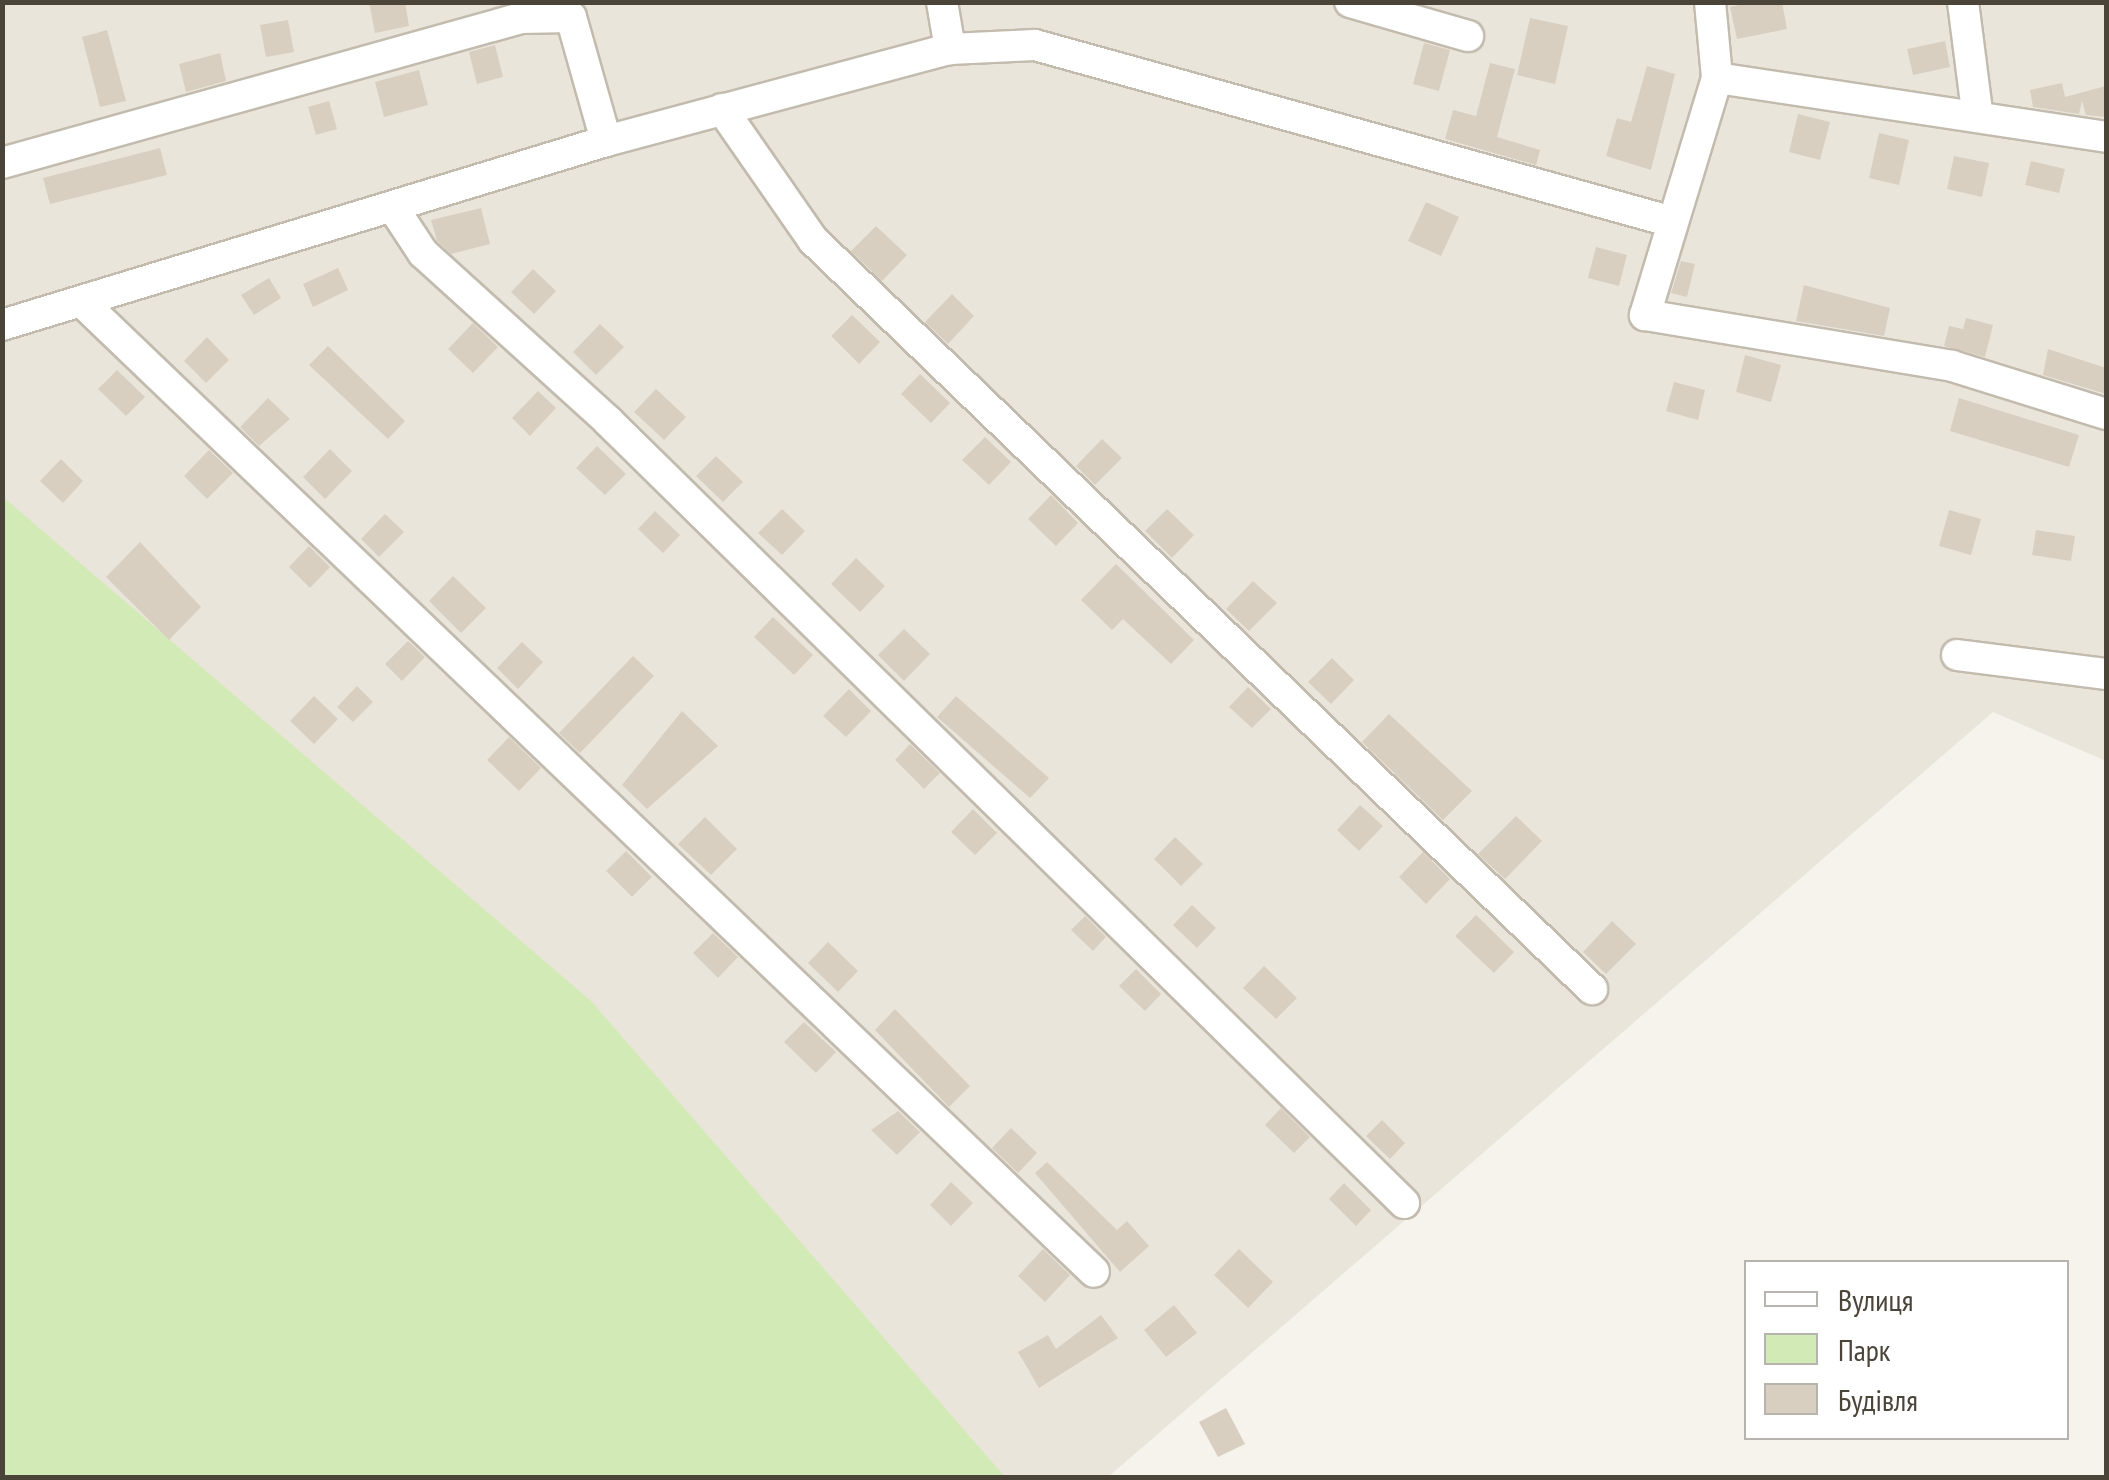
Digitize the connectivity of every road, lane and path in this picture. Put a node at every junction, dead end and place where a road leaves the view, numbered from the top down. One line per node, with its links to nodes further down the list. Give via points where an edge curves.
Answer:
1 (942, 2): 6 (street)
2 (1350, 2): 5 (street)
3 (1710, 2): 7 (street)
4 (1963, 2): 9 (street)
5 (1468, 36)
6 (950, 49): 8 (street); 14 (street, via 1035,45)
7 (1717, 78): 9 (street, via 1896,111); 14 (street)
8 (722, 109): 11 (street); 20 (street, via 813,240)
9 (1976, 112): 10 (street, via 2019,130)
10 (2106, 137)
11 (606, 141): 12 (street, via 571,17 521,18); 13 (street)
12 (2, 163)
13 (396, 212): 15 (street); 21 (street, via 422,253 608,420)
14 (1669, 221): 17 (street, via 1645,315 1952,366)
15 (83, 303): 16 (street); 22 (street)
16 (2, 325)
17 (2106, 414)
18 (1957, 656): 19 (street)
19 (2106, 674)
20 (1592, 988)
21 (1404, 1204)
22 (1094, 1272)

